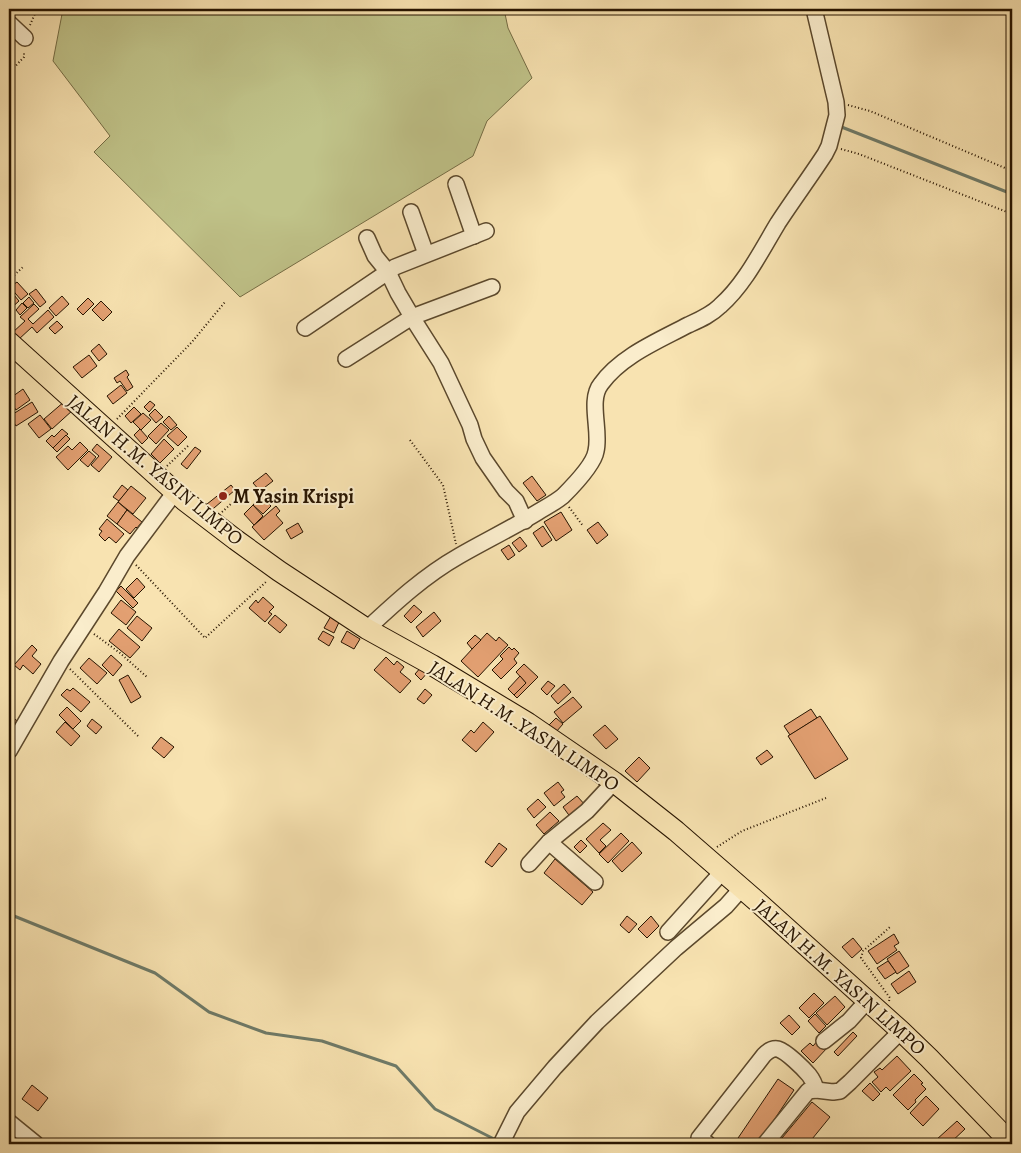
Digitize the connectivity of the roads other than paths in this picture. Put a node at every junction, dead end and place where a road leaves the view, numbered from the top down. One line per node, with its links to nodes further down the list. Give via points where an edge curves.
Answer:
1 (814, 9): 15 (street, via 836,108 825,154 741,284 726,300 712,313 657,340 626,360 602,382 595,401 598,436 592,462 562,497)
2 (9, 23): 3 (street)
3 (25, 38)
4 (456, 184): 7 (street, via 480,233)
5 (411, 212): 7 (street)
6 (367, 238): 8 (street, via 375,256)
7 (426, 254): 8 (street)
8 (388, 272): 10 (street); 11 (street)
9 (492, 287): 10 (street)
10 (412, 317): 13 (street); 15 (street, via 441,363 484,458 516,501)
11 (305, 328)
12 (9, 342): 14 (main road, JALAN H.M. YASIN LIMPO)
13 (346, 359)
14 (174, 492): 16 (main road, JALAN H.M. YASIN LIMPO, via 279,571); 17 (street, via 127,556)
15 (525, 521): 16 (street, via 432,573)
16 (367, 629): 18 (main road, JALAN H.M. YASIN LIMPO, via 528,723)
17 (9, 751)
18 (614, 782): 19 (street, via 587,811); 21 (main road, JALAN H.M. YASIN LIMPO)
19 (549, 842): 20 (street); 22 (street)
20 (529, 864)
21 (723, 871): 23 (main road, JALAN H.M. YASIN LIMPO); 24 (street)
22 (595, 882)
23 (742, 888): 25 (main road, JALAN H.M. YASIN LIMPO); 32 (street, via 597,1022 517,1112)
24 (668, 932)
25 (872, 1006): 26 (main road, JALAN H.M. YASIN LIMPO); 27 (street)
26 (901, 1031): 28 (street, via 840,1091); 34 (main road, JALAN H.M. YASIN LIMPO)
27 (824, 1042)
28 (816, 1090): 30 (street, via 813,1080 783,1052 778,1049 768,1051); 33 (street, via 808,1090)
29 (9, 1122): 31 (street)
30 (700, 1142)
31 (36, 1144)
32 (501, 1144)
33 (765, 1144)
34 (1012, 1144)

